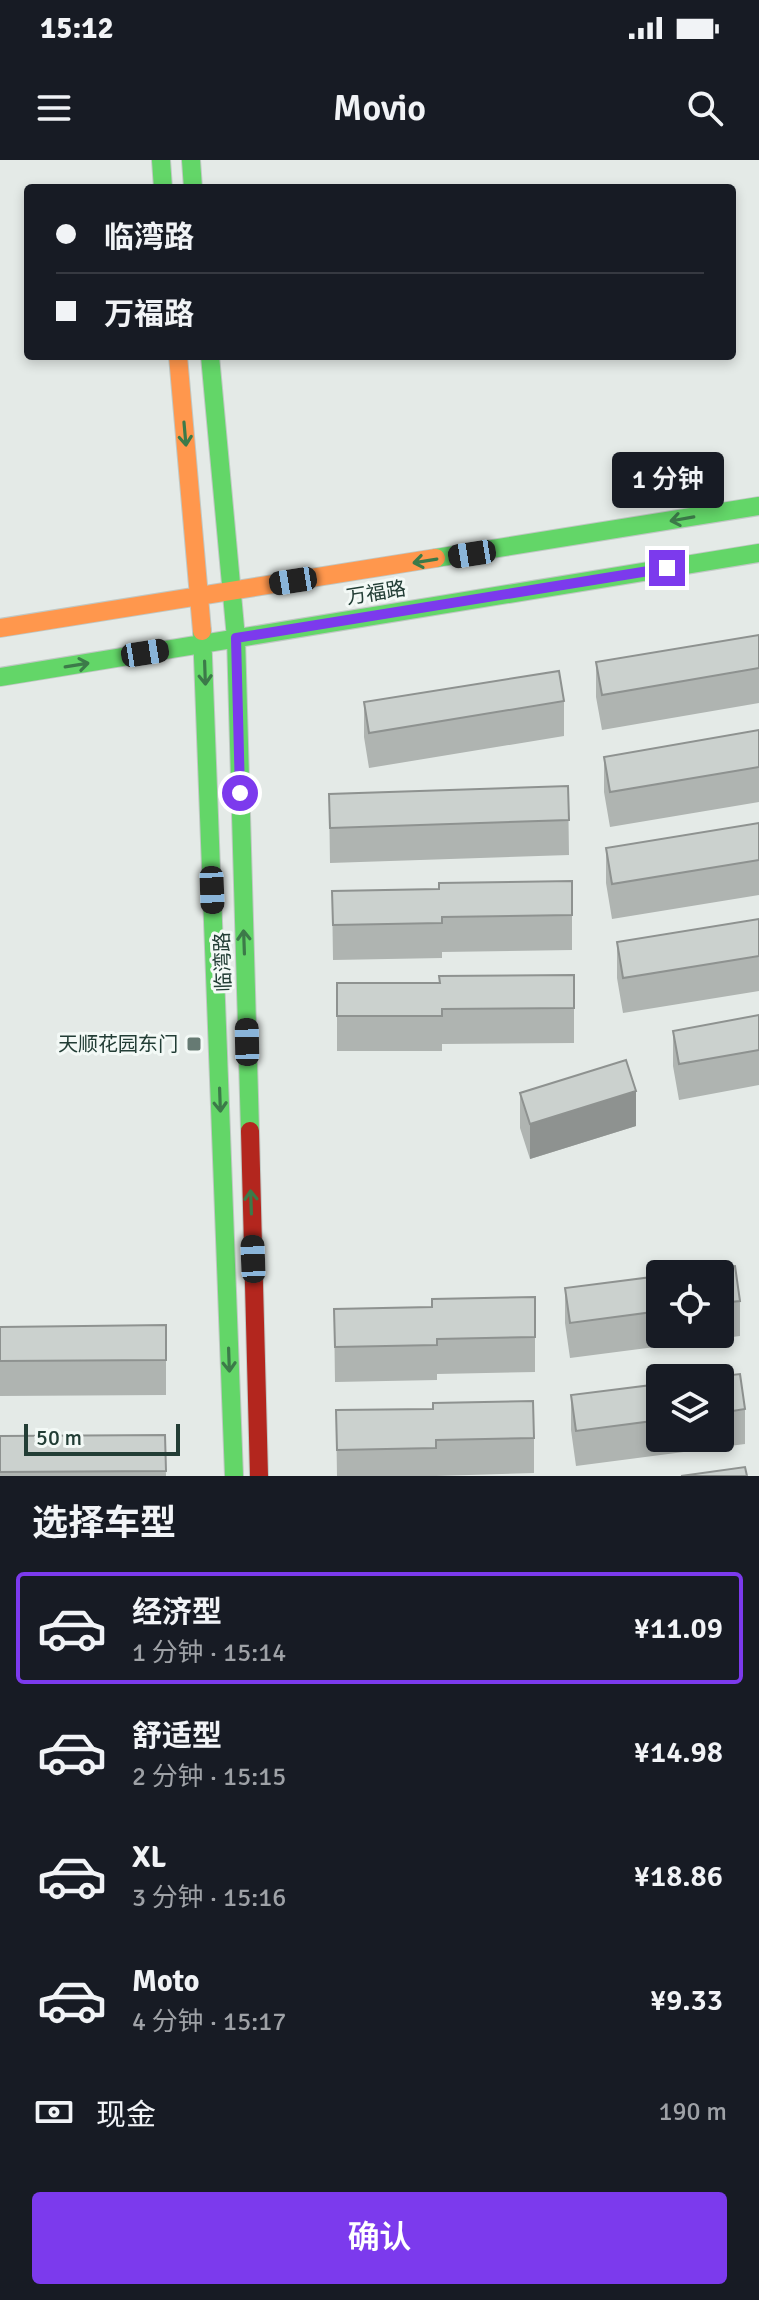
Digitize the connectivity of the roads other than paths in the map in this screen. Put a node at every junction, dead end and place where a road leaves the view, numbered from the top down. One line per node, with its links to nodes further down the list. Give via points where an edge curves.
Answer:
1 (161, 160): 3 (street)
2 (191, 160): 4 (street)
3 (163, 184)
4 (193, 184)
5 (178, 360): 10 (street, 临湾路, one-way to 10)
6 (210, 360): 9 (street, 临湾路)
7 (759, 506): 9 (street, 万福路, one-way to 9)
8 (759, 553): 12 (street, 万福路)
9 (233, 591): 10 (street, 万福路); 12 (street, 临湾路)
10 (199, 595): 11 (street, 万福路); 13 (street, 临湾路)
11 (0, 628)
12 (236, 638): 13 (street, 万福路); 16 (street, 临湾路, one-way to 12)
13 (203, 643): 14 (street, 万福路, one-way to 13); 15 (street, 临湾路, one-way to 15)
14 (0, 677)
15 (234, 1476)
16 (259, 1476)

